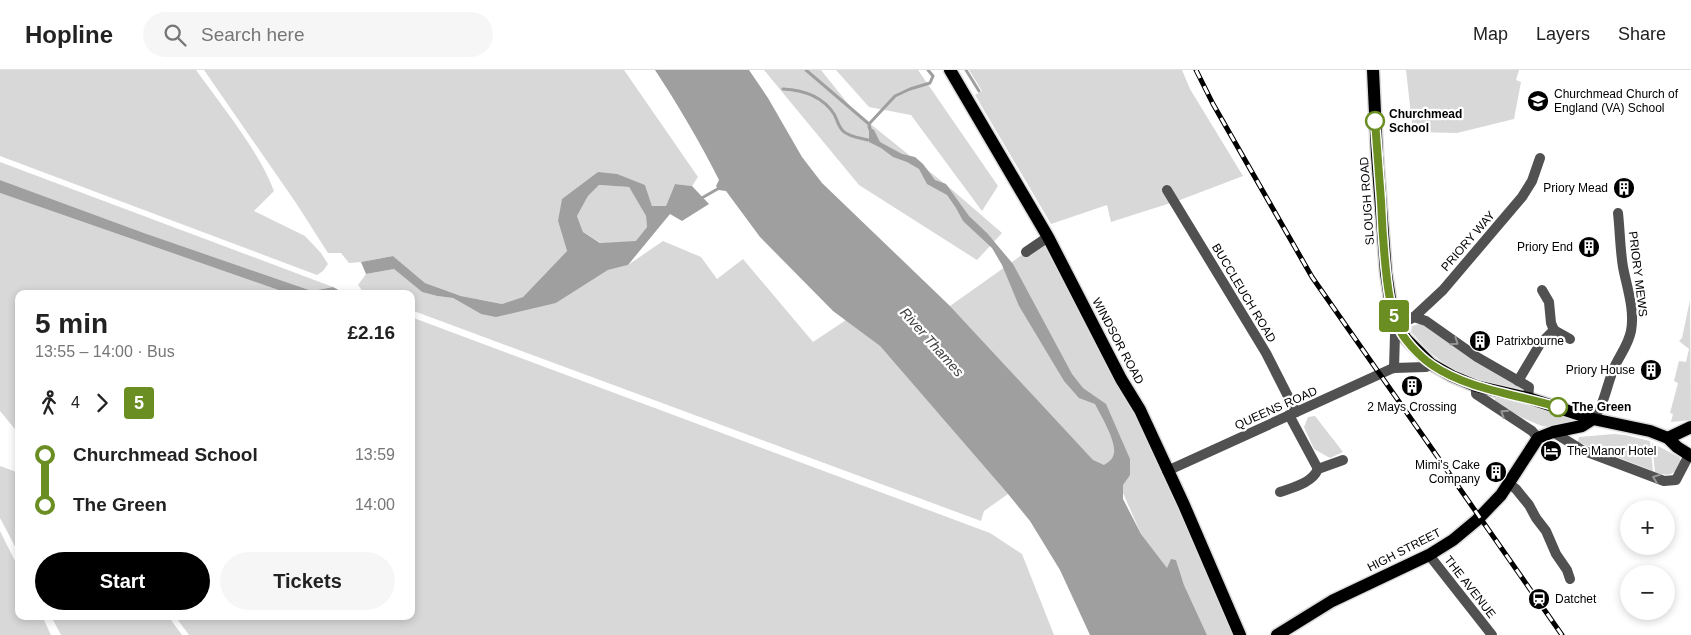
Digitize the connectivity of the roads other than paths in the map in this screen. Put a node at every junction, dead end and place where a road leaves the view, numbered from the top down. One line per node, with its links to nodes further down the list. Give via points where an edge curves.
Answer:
1 (950, 70): 6 (main road, WINDSOR ROAD)
2 (1373, 70): 10 (main road, SLOUGH ROAD, via 1383,240 1392,312)
3 (1540, 158): 9 (street, PRIORY WAY, via 1522,197 1443,290)
4 (1167, 190): 18 (street, BUCCLEUCH ROAD, via 1266,353)
5 (1618, 213): 19 (street, PRIORY MEWS, via 1632,323 1629,341 1617,358 1600,410)
6 (1048, 237): 7 (street); 27 (main road, WINDSOR ROAD, via 1140,410)
7 (1026, 252)
8 (1542, 290): 11 (street, via 1549,302)
9 (1414, 317): 10 (street, PRIORY WAY); 15 (street, one-way to 15, via 1426,321)
10 (1398, 328): 13 (main road); 14 (street)
11 (1554, 330): 12 (street); 15 (street, via 1540,344)
12 (1570, 339)
13 (1431, 364): 14 (street, QUEENS ROAD); 16 (main road)
14 (1394, 368): 18 (street, QUEENS ROAD)
15 (1518, 381): 17 (street, via 1529,387)
16 (1476, 386): 17 (main road); 22 (street, one-way to 16, via 1532,430 1476,394)
17 (1528, 398): 19 (main road)
18 (1293, 414): 26 (street, BUCCLEUCH ROAD); 27 (street, QUEENS ROAD)
19 (1593, 419): 21 (main road, via 1582,426); 23 (main road, via 1638,427)
20 (1691, 427): 23 (main road)
21 (1553, 432): 22 (main road); 24 (street, one-way to 21, via 1676,480 1664,481 1582,450)
22 (1538, 438): 28 (main road, HIGH STREET)
23 (1668, 438): 24 (main road)
24 (1690, 456)
25 (1343, 460): 26 (street)
26 (1318, 469): 29 (street, via 1315,477)
27 (1167, 471): 32 (main road, WINDSOR ROAD)
28 (1508, 483): 30 (main road, HIGH STREET, via 1501,495 1465,532); 31 (street, via 1546,530)
29 (1280, 492)
30 (1428, 555): 33 (main road, HIGH STREET, via 1332,601); 34 (street, THE AVENUE)
31 (1570, 579)
32 (1240, 635)
33 (1277, 635)
34 (1492, 635)

